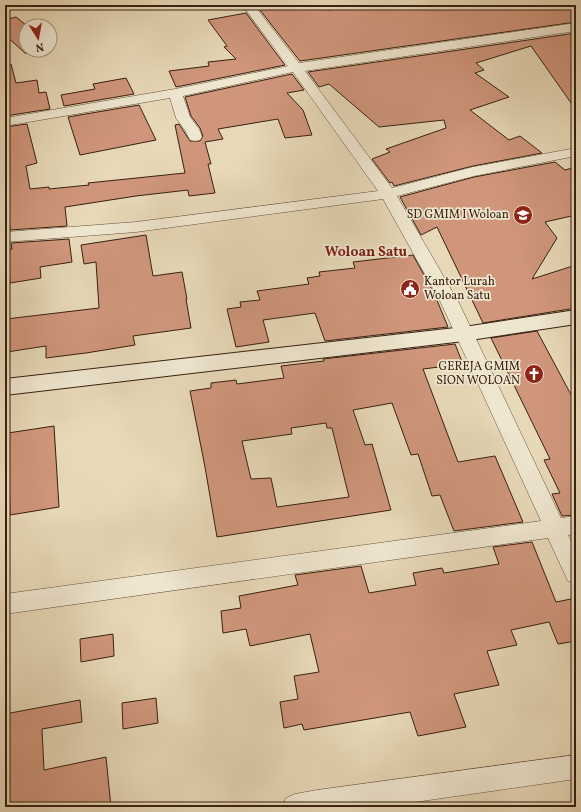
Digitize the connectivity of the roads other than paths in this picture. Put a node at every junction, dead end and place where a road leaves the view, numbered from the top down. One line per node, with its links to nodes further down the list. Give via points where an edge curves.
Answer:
1 (248, 5): 3 (street)
2 (576, 27): 3 (street)
3 (295, 68): 4 (street); 8 (street)
4 (175, 93): 5 (street); 6 (street, via 183,118)
5 (5, 122)
6 (195, 137)
7 (576, 152): 8 (street, via 473,172)
8 (388, 194): 9 (street, via 136,227); 11 (street, via 450,303)
9 (5, 237)
10 (576, 317): 11 (main road)
11 (464, 334): 12 (main road); 14 (street)
12 (5, 387)
13 (576, 526): 14 (street)
14 (555, 529): 15 (street); 16 (street)
15 (576, 574)
16 (5, 604)
17 (576, 767): 18 (street)
18 (371, 801): 19 (street)
19 (295, 807)

